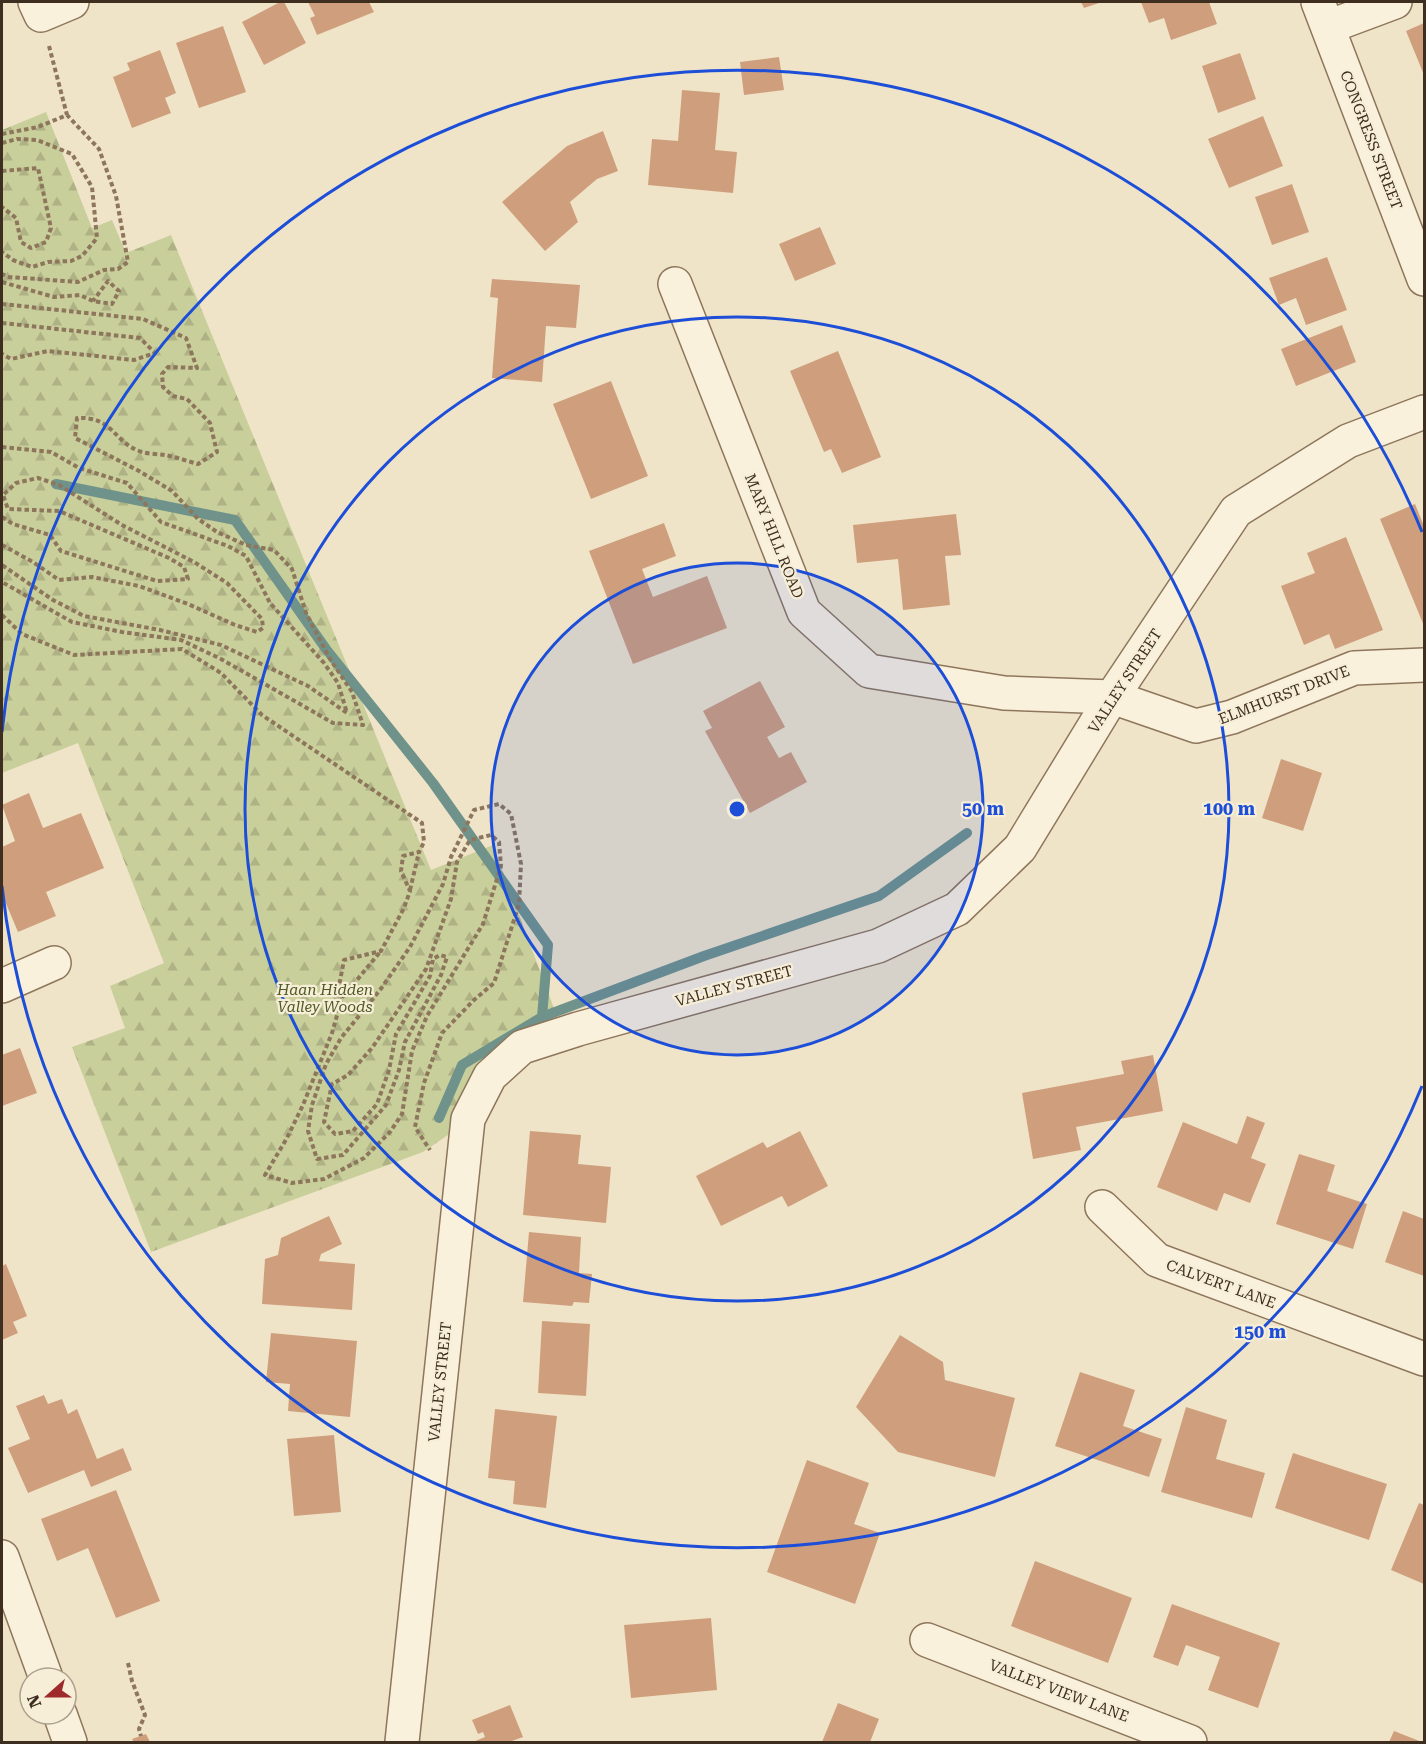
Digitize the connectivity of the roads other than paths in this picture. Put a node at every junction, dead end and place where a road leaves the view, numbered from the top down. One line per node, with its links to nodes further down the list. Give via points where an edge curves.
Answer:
1 (72, 2): 3 (street)
2 (1395, 2): 4 (street)
3 (38, 8)
4 (1323, 14): 5 (street, CONGRESS STREET)
5 (1425, 279)
6 (675, 284): 9 (street, MARY HILL ROAD, via 804,612 868,671 1004,693)
7 (1425, 412): 9 (street, VALLEY STREET, via 1348,441 1236,511)
8 (1425, 664): 9 (street, ELMHURST DRIVE, via 1354,668 1232,717 1197,726)
9 (1112, 698): 19 (street, VALLEY STREET, via 1020,848 957,909 878,946 522,1047 490,1076 468,1119)
10 (54, 963): 11 (street)
11 (2, 986)
12 (1102, 1207): 13 (street, CALVERT LANE, via 1156,1260)
13 (1425, 1359)
14 (2, 1557): 16 (street)
15 (927, 1640): 20 (street, VALLEY VIEW LANE)
16 (42, 1666)
17 (64, 1726): 18 (street)
18 (70, 1743)
19 (402, 1743)
20 (1190, 1743)

